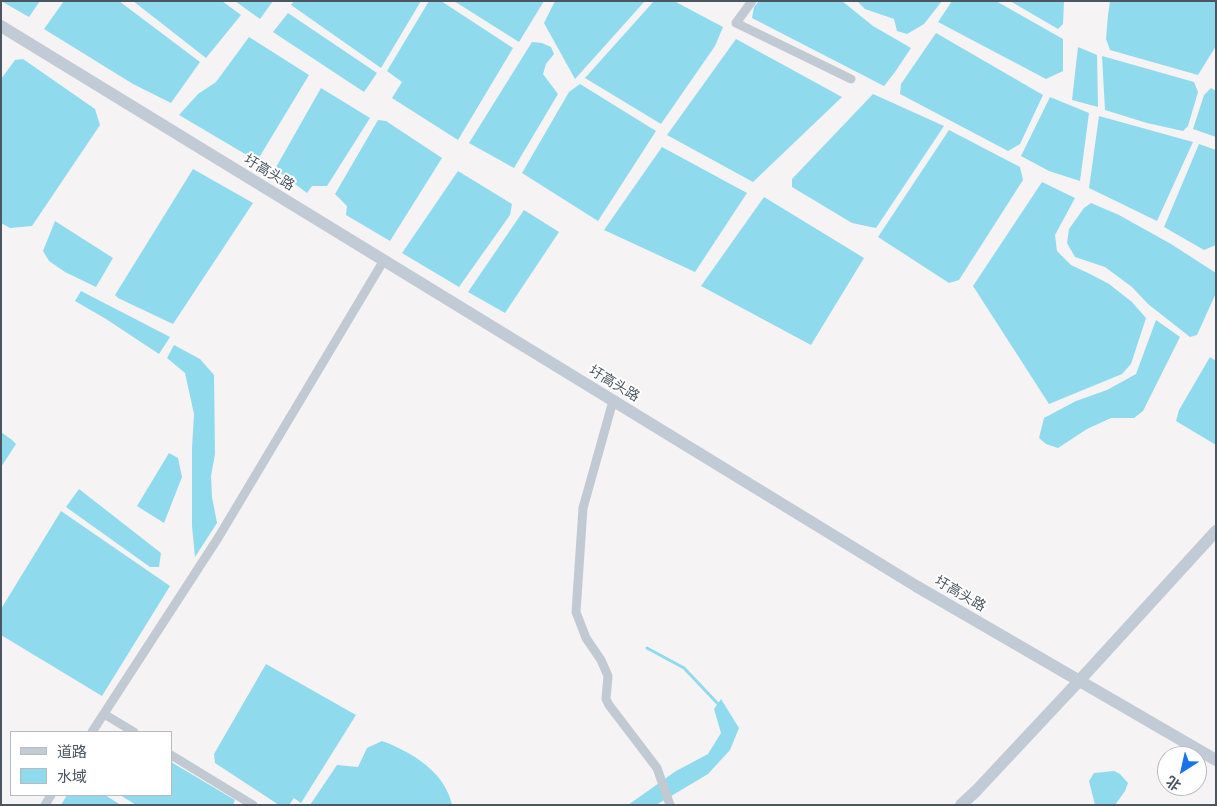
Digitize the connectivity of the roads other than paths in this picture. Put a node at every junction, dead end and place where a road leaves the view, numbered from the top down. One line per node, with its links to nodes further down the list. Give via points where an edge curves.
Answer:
1 (752, 1): 3 (street, via 736,23)
2 (1, 26): 4 (street, 圩高头路)
3 (851, 79)
4 (384, 260): 5 (street, 圩高头路); 8 (street, via 218,538)
5 (613, 401): 7 (street, 圩高头路, via 916,586); 13 (street, via 583,508 576,612 586,638 602,660 608,676 606,700 657,768)
6 (1216, 531): 7 (street)
7 (1079, 681): 12 (street, 圩高头路); 15 (street)
8 (104, 714): 9 (street); 10 (street)
9 (93, 731)
10 (132, 731)
11 (172, 756): 14 (street)
12 (1216, 760)
13 (670, 803)
14 (252, 805)
15 (961, 805)

